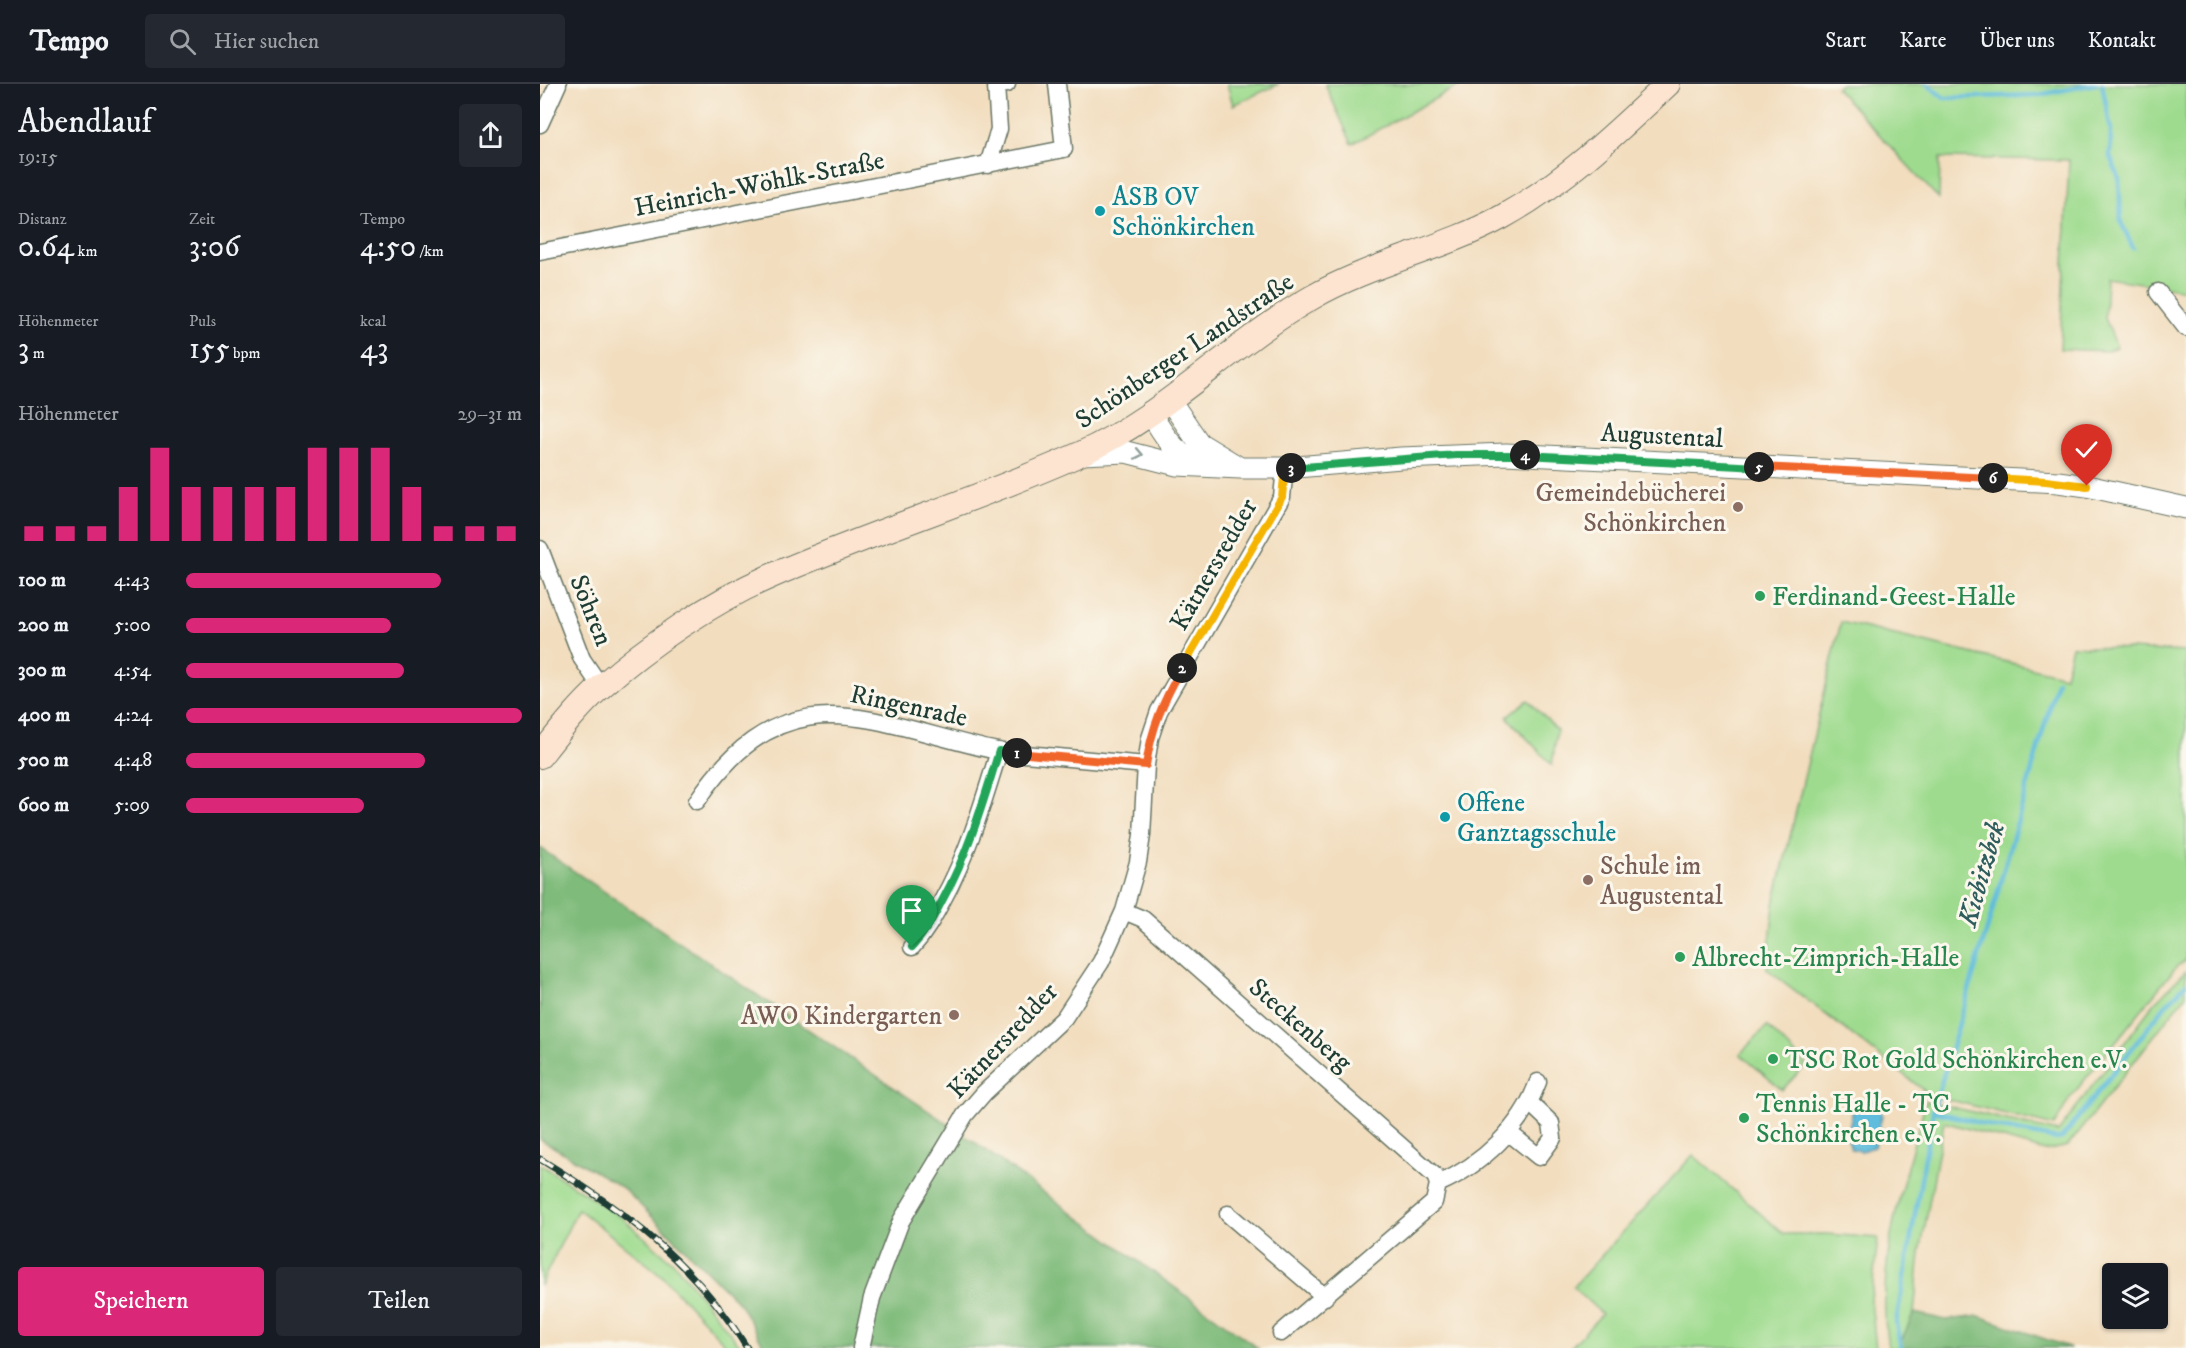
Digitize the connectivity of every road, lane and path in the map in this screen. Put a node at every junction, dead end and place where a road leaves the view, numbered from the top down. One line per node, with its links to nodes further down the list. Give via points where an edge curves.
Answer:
1 (558, 84): 5 (street)
2 (1007, 84): 6 (street, via 996,86 999,129)
3 (1057, 84): 6 (street, Heinrich-Wöhlk-Straße, via 1064,149)
4 (1668, 84): 10 (main road, Schönberger Landstraße, via 1600,148 1501,217 1328,288 1285,314)
5 (540, 124)
6 (988, 165): 7 (street, Heinrich-Wöhlk-Straße)
7 (540, 252)
8 (2157, 292): 9 (street)
9 (2186, 328)
10 (1160, 405): 11 (main road, Schönberger Landstraße); 12 (street, via 1166,440); 13 (street, via 1199,443)
11 (1081, 454): 12 (street, Augustental, one-way to 12, via 1126,452); 17 (main road, Schönberger Landstraße, via 767,578 687,622)
12 (1201, 468): 13 (street, Augustental)
13 (1240, 468): 14 (street, Augustental)
14 (1285, 468): 15 (street, Augustental, via 1506,454 2046,481); 20 (street, Kätnersredder, via 1282,497 1159,711)
15 (2186, 508)
16 (540, 549): 17 (street, Söhren, via 582,659)
17 (601, 687): 19 (main road, Schönberger Landstraße)
18 (999, 751): 20 (street, Ringenrade); 21 (street, Ringenrade, via 874,719 815,716 789,721 762,735 736,754); 23 (street, via 959,870 925,934)
19 (540, 756)
20 (1146, 765): 22 (street, Kätnersredder, via 1138,862)
21 (697, 801)
22 (1124, 911): 27 (street, Steckenberg, via 1143,919 1435,1176); 31 (street, Kätnersredder, via 1101,962 1064,1018 965,1115 907,1211 872,1299)
23 (912, 947)
24 (1538, 1082): 25 (street)
25 (1530, 1102): 26 (street); 26 (street, via 1551,1123 1553,1138 1539,1157 1513,1136)
26 (1506, 1136): 27 (street, via 1457,1176)
27 (1438, 1184): 29 (street, via 1434,1202)
28 (1228, 1214): 29 (street)
29 (1325, 1297): 30 (street)
30 (1281, 1333)
31 (861, 1348)

